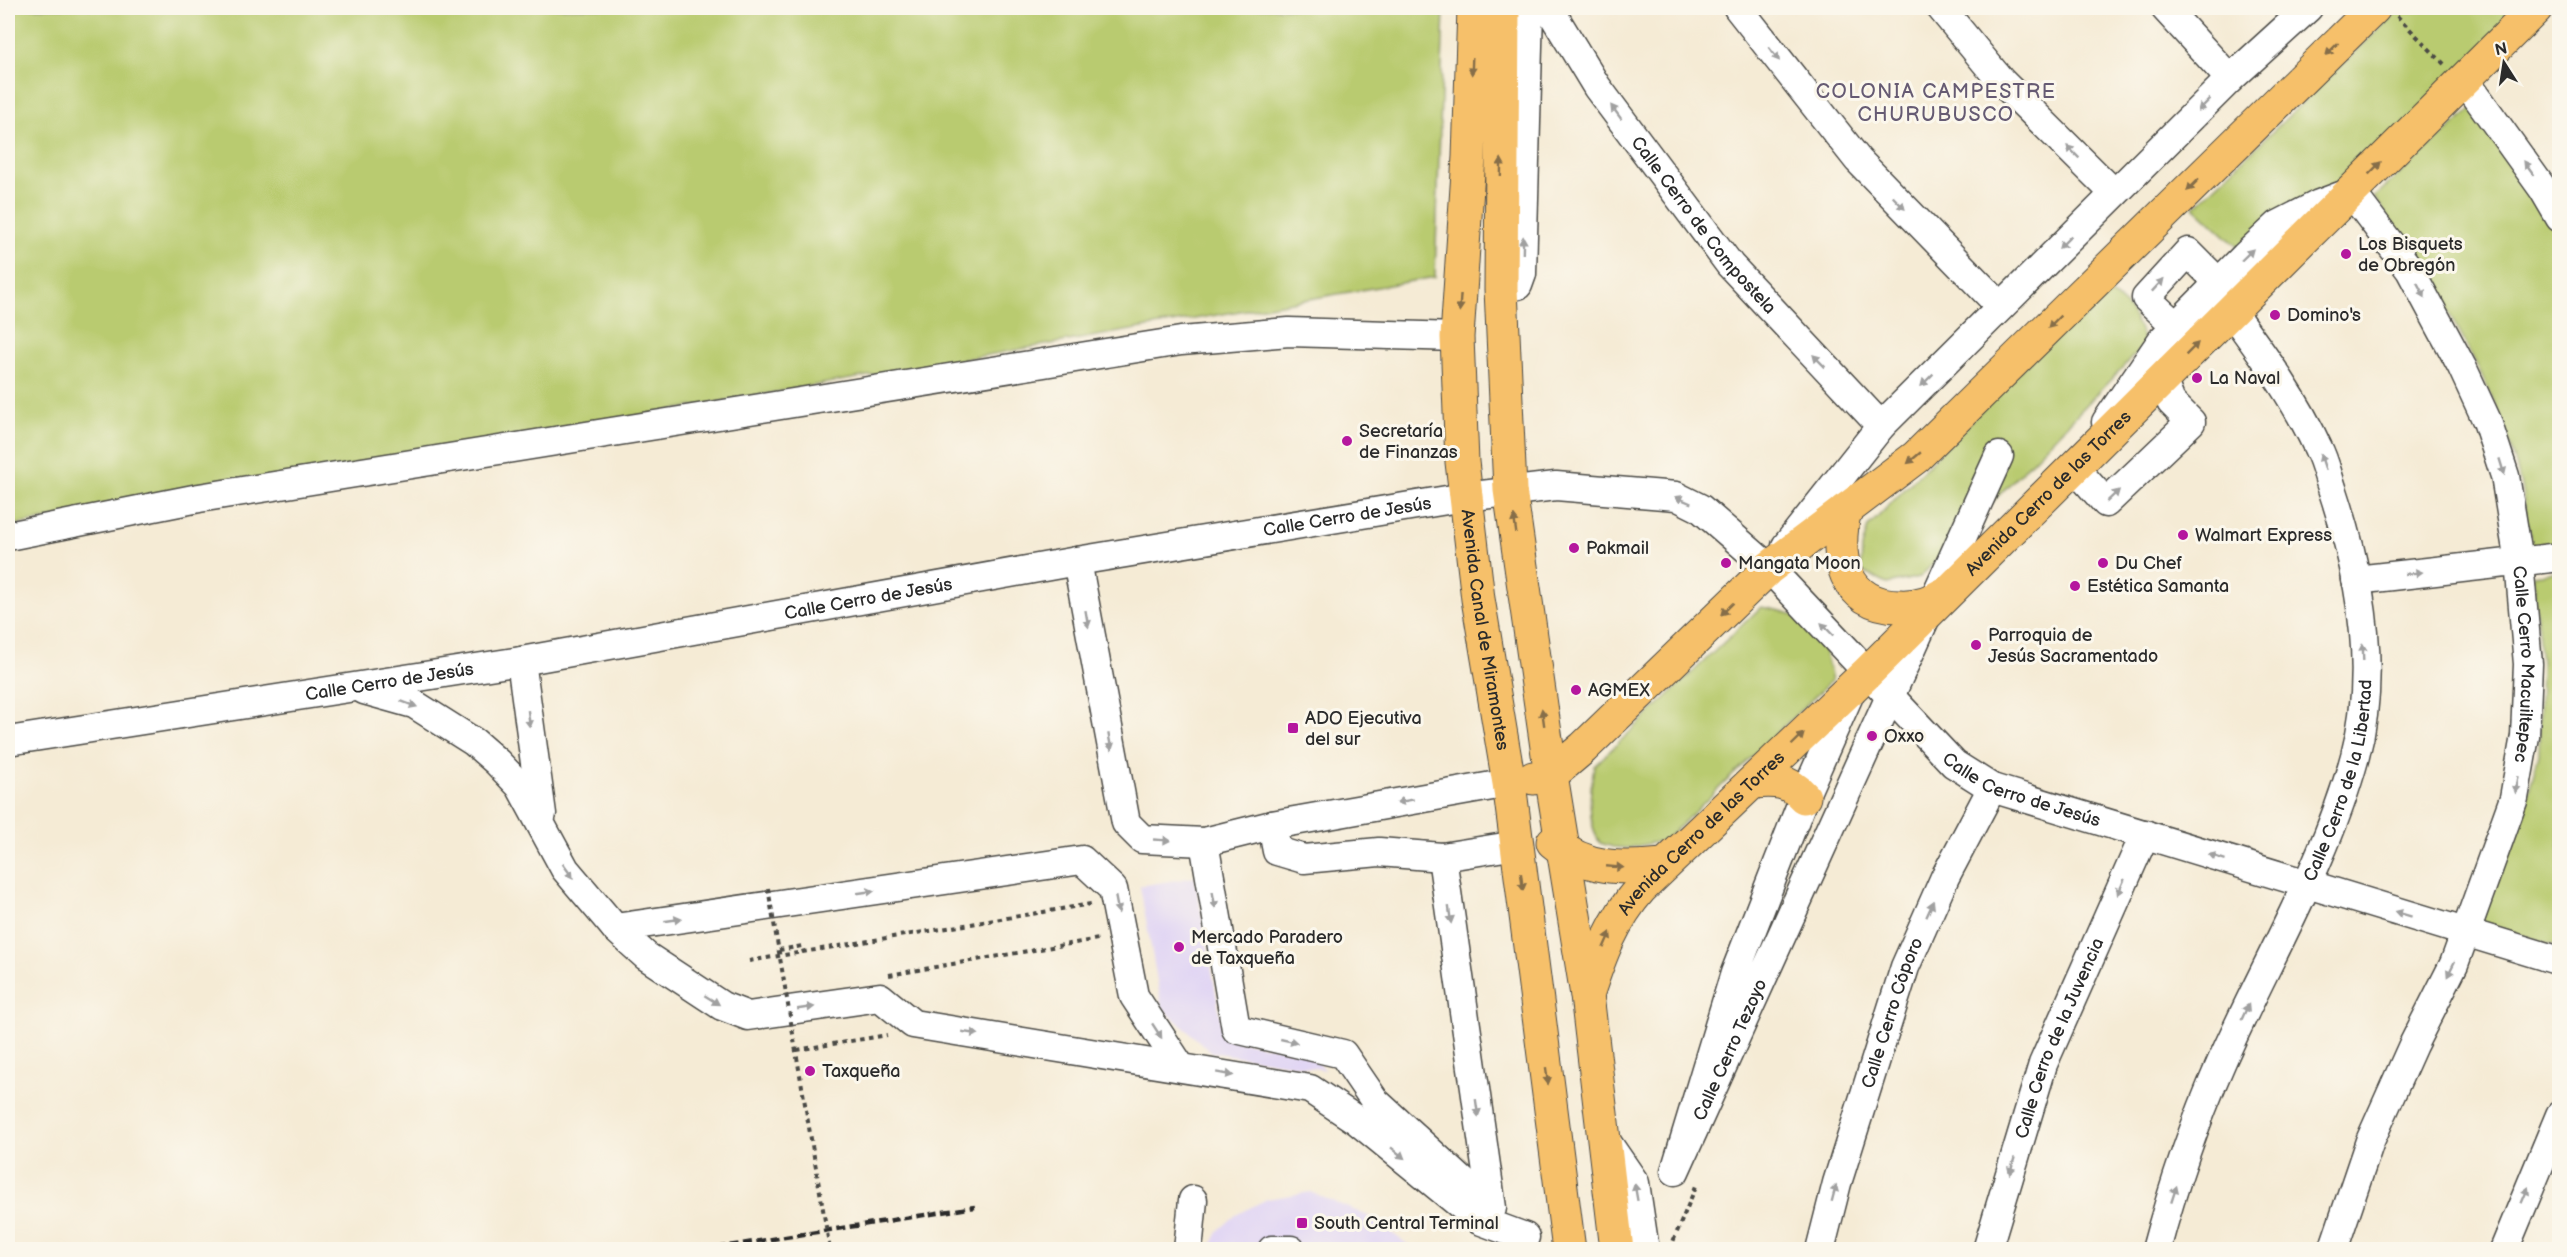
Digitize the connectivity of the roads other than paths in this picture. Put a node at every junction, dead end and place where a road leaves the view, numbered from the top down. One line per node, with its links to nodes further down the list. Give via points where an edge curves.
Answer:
1 (1474, 8): 13 (main road, Avenida Canal de Miramontes, one-way to 13)
2 (1503, 8): 17 (main road, one-way to 2)
3 (1529, 8): 17 (street, one-way to 3, via 1518,285 1522,274)
4 (1549, 8): 23 (street, Calle Cerro de Compostela, one-way to 4, via 1731,265 1597,87)
5 (1738, 8): 19 (street, one-way to 19, via 1858,160)
6 (1941, 8): 15 (street, one-way to 6, via 2001,81)
7 (2165, 8): 11 (street)
8 (2308, 8): 11 (street)
9 (2374, 8): 28 (main road, one-way to 28, via 1916,457)
10 (2536, 8): 12 (main road, Avenida Cerro de las Torres)
11 (2230, 80): 15 (street, one-way to 15)
12 (2463, 81): 14 (main road, Avenida Cerro de las Torres, one-way to 12); 16 (street, one-way to 12, via 2543,189)
13 (1469, 157): 17 (main road, via 1479,199 1478,268 1485,281); 21 (main road, Avenida Canal de Miramontes, one-way to 21)
14 (2351, 192): 18 (main road, Avenida Cerro de las Torres, one-way to 14); 32 (street, Calle Cerro Macuiltepec, one-way to 32, via 2410,270 2487,421 2505,476)
15 (2114, 193): 19 (street, one-way to 19)
16 (2559, 218)
17 (1501, 289): 26 (main road)
18 (2225, 297): 20 (street); 20 (street, Calle Cerro de la Libertad, one-way to 18, via 2146,298 2188,252); 22 (main road, Avenida Cerro de las Torres, one-way to 18); 34 (street, Calle Cerro de la Libertad, one-way to 18, via 2319,449 2279,376)
19 (2000, 306): 23 (street, one-way to 23)
20 (2176, 326): 25 (street, via 2162,340)
21 (1458, 336): 27 (main road, Avenida Canal de Miramontes, via 1458,412); 29 (street, via 1289,332 1181,340 211,496)
22 (2162, 380): 25 (main road, Avenida Cerro de las Torres); 25 (street, one-way to 22, via 2106,504 2191,422 2171,402)
23 (1881, 426): 33 (street)
24 (1999, 456): 44 (street, Calle Cerro Tezoyo, via 1675,1171 1736,973)
25 (2076, 465): 35 (main road, Avenida Cerro de las Torres)
26 (1510, 490): 27 (street, Calle Cerro de Jesús); 33 (street, Calle Cerro de Jesús, one-way to 26, via 1700,508 1676,496 1556,486); 40 (main road, one-way to 26)
27 (1465, 496): 31 (street, Calle Cerro de Jesús); 42 (main road, Avenida Canal de Miramontes)
28 (1845, 510): 33 (main road); 35 (main road, via 1841,556 1852,586 1863,596 1907,607)
29 (8, 536)
30 (2559, 557): 32 (street)
31 (1077, 561): 36 (street, Calle Cerro de Jesús); 48 (street, one-way to 48, via 1126,824 1142,839)
32 (2519, 562): 34 (street, one-way to 32); 55 (street, Calle Cerro Macuiltepec, one-way to 55, via 2528,664 2525,736 2514,798)
33 (1769, 568): 37 (street, Calle Cerro de Jesús, one-way to 33); 40 (main road, one-way to 40)
34 (2356, 580): 53 (street, Calle Cerro de la Libertad, one-way to 34, via 2355,754 2365,697)
35 (1949, 591): 37 (main road, Avenida Cerro de las Torres)
36 (521, 661): 38 (street, Calle Cerro de Jesús); 46 (street, one-way to 46)
37 (1861, 679): 41 (main road, Avenida Cerro de las Torres, one-way to 37); 43 (street, Calle Cerro de Jesús, via 1954,765); 44 (street, Calle Cerro Tezoyo)
38 (353, 687): 39 (street, Calle Cerro de Jesús); 46 (street, one-way to 46, via 414,704 474,742 520,786)
39 (8, 741)
40 (1551, 775): 42 (main road); 50 (main road)
41 (1753, 782): 44 (main road, via 1781,781 1795,787); 52 (main road, Avenida Cerro de las Torres)
42 (1509, 783): 45 (street, one-way to 45); 49 (main road, Avenida Canal de Miramontes); 50 (main road, via 1538,828)
43 (1992, 788): 47 (street, Calle Cerro de Jesús); 70 (street, Calle Cerro Cóporo, one-way to 43, via 1905,967 1945,877)
44 (1804, 797)
45 (1272, 825): 48 (street); 51 (street, via 1277,851 1304,859 1379,852)
46 (544, 829): 54 (street, one-way to 54, via 565,868)
47 (2145, 834): 53 (street, Calle Cerro de Jesús, one-way to 47); 71 (street, Calle Cerro de la Juvencia, one-way to 71, via 2043,1064)
48 (1204, 842): 62 (street, one-way to 62, via 1236,1029 1343,1054 1375,1101)
49 (1517, 845): 51 (street); 67 (main road, Avenida Canal de Miramontes, one-way to 67)
50 (1565, 851): 52 (main road, one-way to 52, via 1586,862 1613,868); 57 (main road)
51 (1442, 857): 62 (street, one-way to 62)
52 (1664, 865): 57 (main road, Avenida Cerro de las Torres, one-way to 52, via 1603,947 1623,908)
53 (2306, 885): 55 (street, Calle Cerro de Jesús, one-way to 53); 72 (street, Calle Cerro de la Libertad, one-way to 53, via 2220,1064)
54 (615, 928): 58 (street, one-way to 58, via 686,984 722,1006 748,1016 880,997 913,1024); 58 (street, one-way to 58, via 1083,861 1113,889 1134,996)
55 (2467, 933): 56 (street, Calle Cerro de Jesús); 73 (street, Calle Cerro Macuiltepec, one-way to 73, via 2370,1141)
56 (2559, 961)
57 (1587, 995): 60 (main road)
58 (1180, 1066): 63 (street, one-way to 63, via 1310,1089 1355,1119 1479,1220)
59 (2559, 1115): 74 (street, one-way to 59)
60 (1604, 1138): 68 (main road); 69 (street, one-way to 60, via 1635,1183)
61 (1193, 1200): 64 (street)
62 (1492, 1208): 63 (street)
63 (1531, 1243)
64 (1188, 1250)
65 (1272, 1250): 66 (street)
66 (1291, 1250)
67 (1569, 1250)
68 (1617, 1250)
69 (1646, 1250)
70 (1820, 1250)
71 (1987, 1250)
72 (2156, 1250)
73 (2333, 1250)
74 (2505, 1250)

